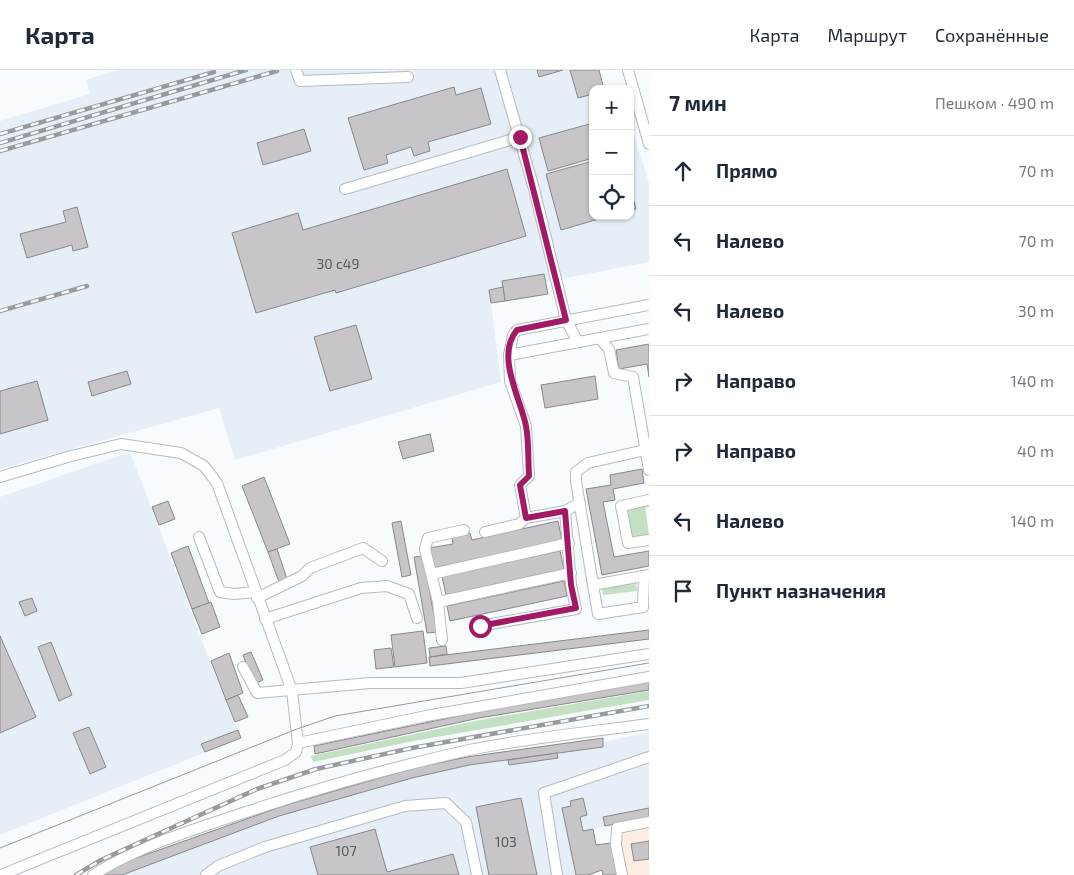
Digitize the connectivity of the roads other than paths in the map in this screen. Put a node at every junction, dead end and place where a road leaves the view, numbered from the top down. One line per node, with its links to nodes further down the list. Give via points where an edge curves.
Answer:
1 (296, 70): 4 (street, via 300,81)
2 (500, 70): 7 (street)
3 (628, 70): 6 (street)
4 (408, 77)
5 (649, 105): 6 (street)
6 (639, 109): 8 (street)
7 (520, 137): 9 (street); 11 (street)
8 (649, 144)
9 (345, 189)
10 (649, 305): 11 (street)
11 (566, 320): 14 (street); 15 (street, via 517,330)
12 (649, 329): 13 (street)
13 (599, 338): 14 (street); 16 (street, via 609,349 614,373 634,377)
14 (578, 342): 15 (street)
15 (509, 355): 22 (street, via 510,381 526,426 529,476 520,485)
16 (647, 449): 17 (street); 20 (street, via 588,463 580,468 576,472)
17 (649, 470)
18 (0, 477): 33 (street, via 121,444 181,453 204,466 216,483)
19 (649, 500): 26 (street, via 621,506 628,543)
20 (580, 503): 21 (street); 32 (street)
21 (565, 511): 22 (street); 27 (street)
22 (526, 518): 24 (street, via 519,524)
23 (464, 530): 30 (street, via 428,538 425,549)
24 (485, 532)
25 (199, 538): 33 (street, via 220,592)
26 (649, 540)
27 (569, 543): 29 (street); 30 (street)
28 (382, 561): 33 (street, via 363,548 350,551)
29 (571, 573): 34 (street); 37 (street, via 576,608)
30 (432, 574): 34 (street)
31 (646, 575): 32 (street); 32 (street, via 643,607 598,614)
32 (593, 585)
33 (256, 595): 36 (street)
34 (438, 602): 38 (street)
35 (417, 618): 36 (street, via 409,594 388,586 361,588)
36 (265, 619): 42 (street)
37 (480, 626)
38 (442, 640)
39 (649, 654): 42 (street, via 461,683 370,683)
40 (243, 667): 42 (street, via 257,693)
41 (649, 677): 44 (street, via 426,716)
42 (292, 691): 44 (street)
43 (649, 724): 48 (street, via 471,750 392,768 303,793 163,840 114,862)
44 (298, 743): 47 (street, via 296,752 285,760)
45 (649, 757): 51 (street, via 544,793)
46 (649, 822): 52 (street, via 617,828 616,845)
47 (1, 875)
48 (94, 875)
49 (206, 875): 50 (street, via 218,866 265,847 405,806 446,803 466,822)
50 (478, 875)
51 (557, 875)
52 (622, 875)

